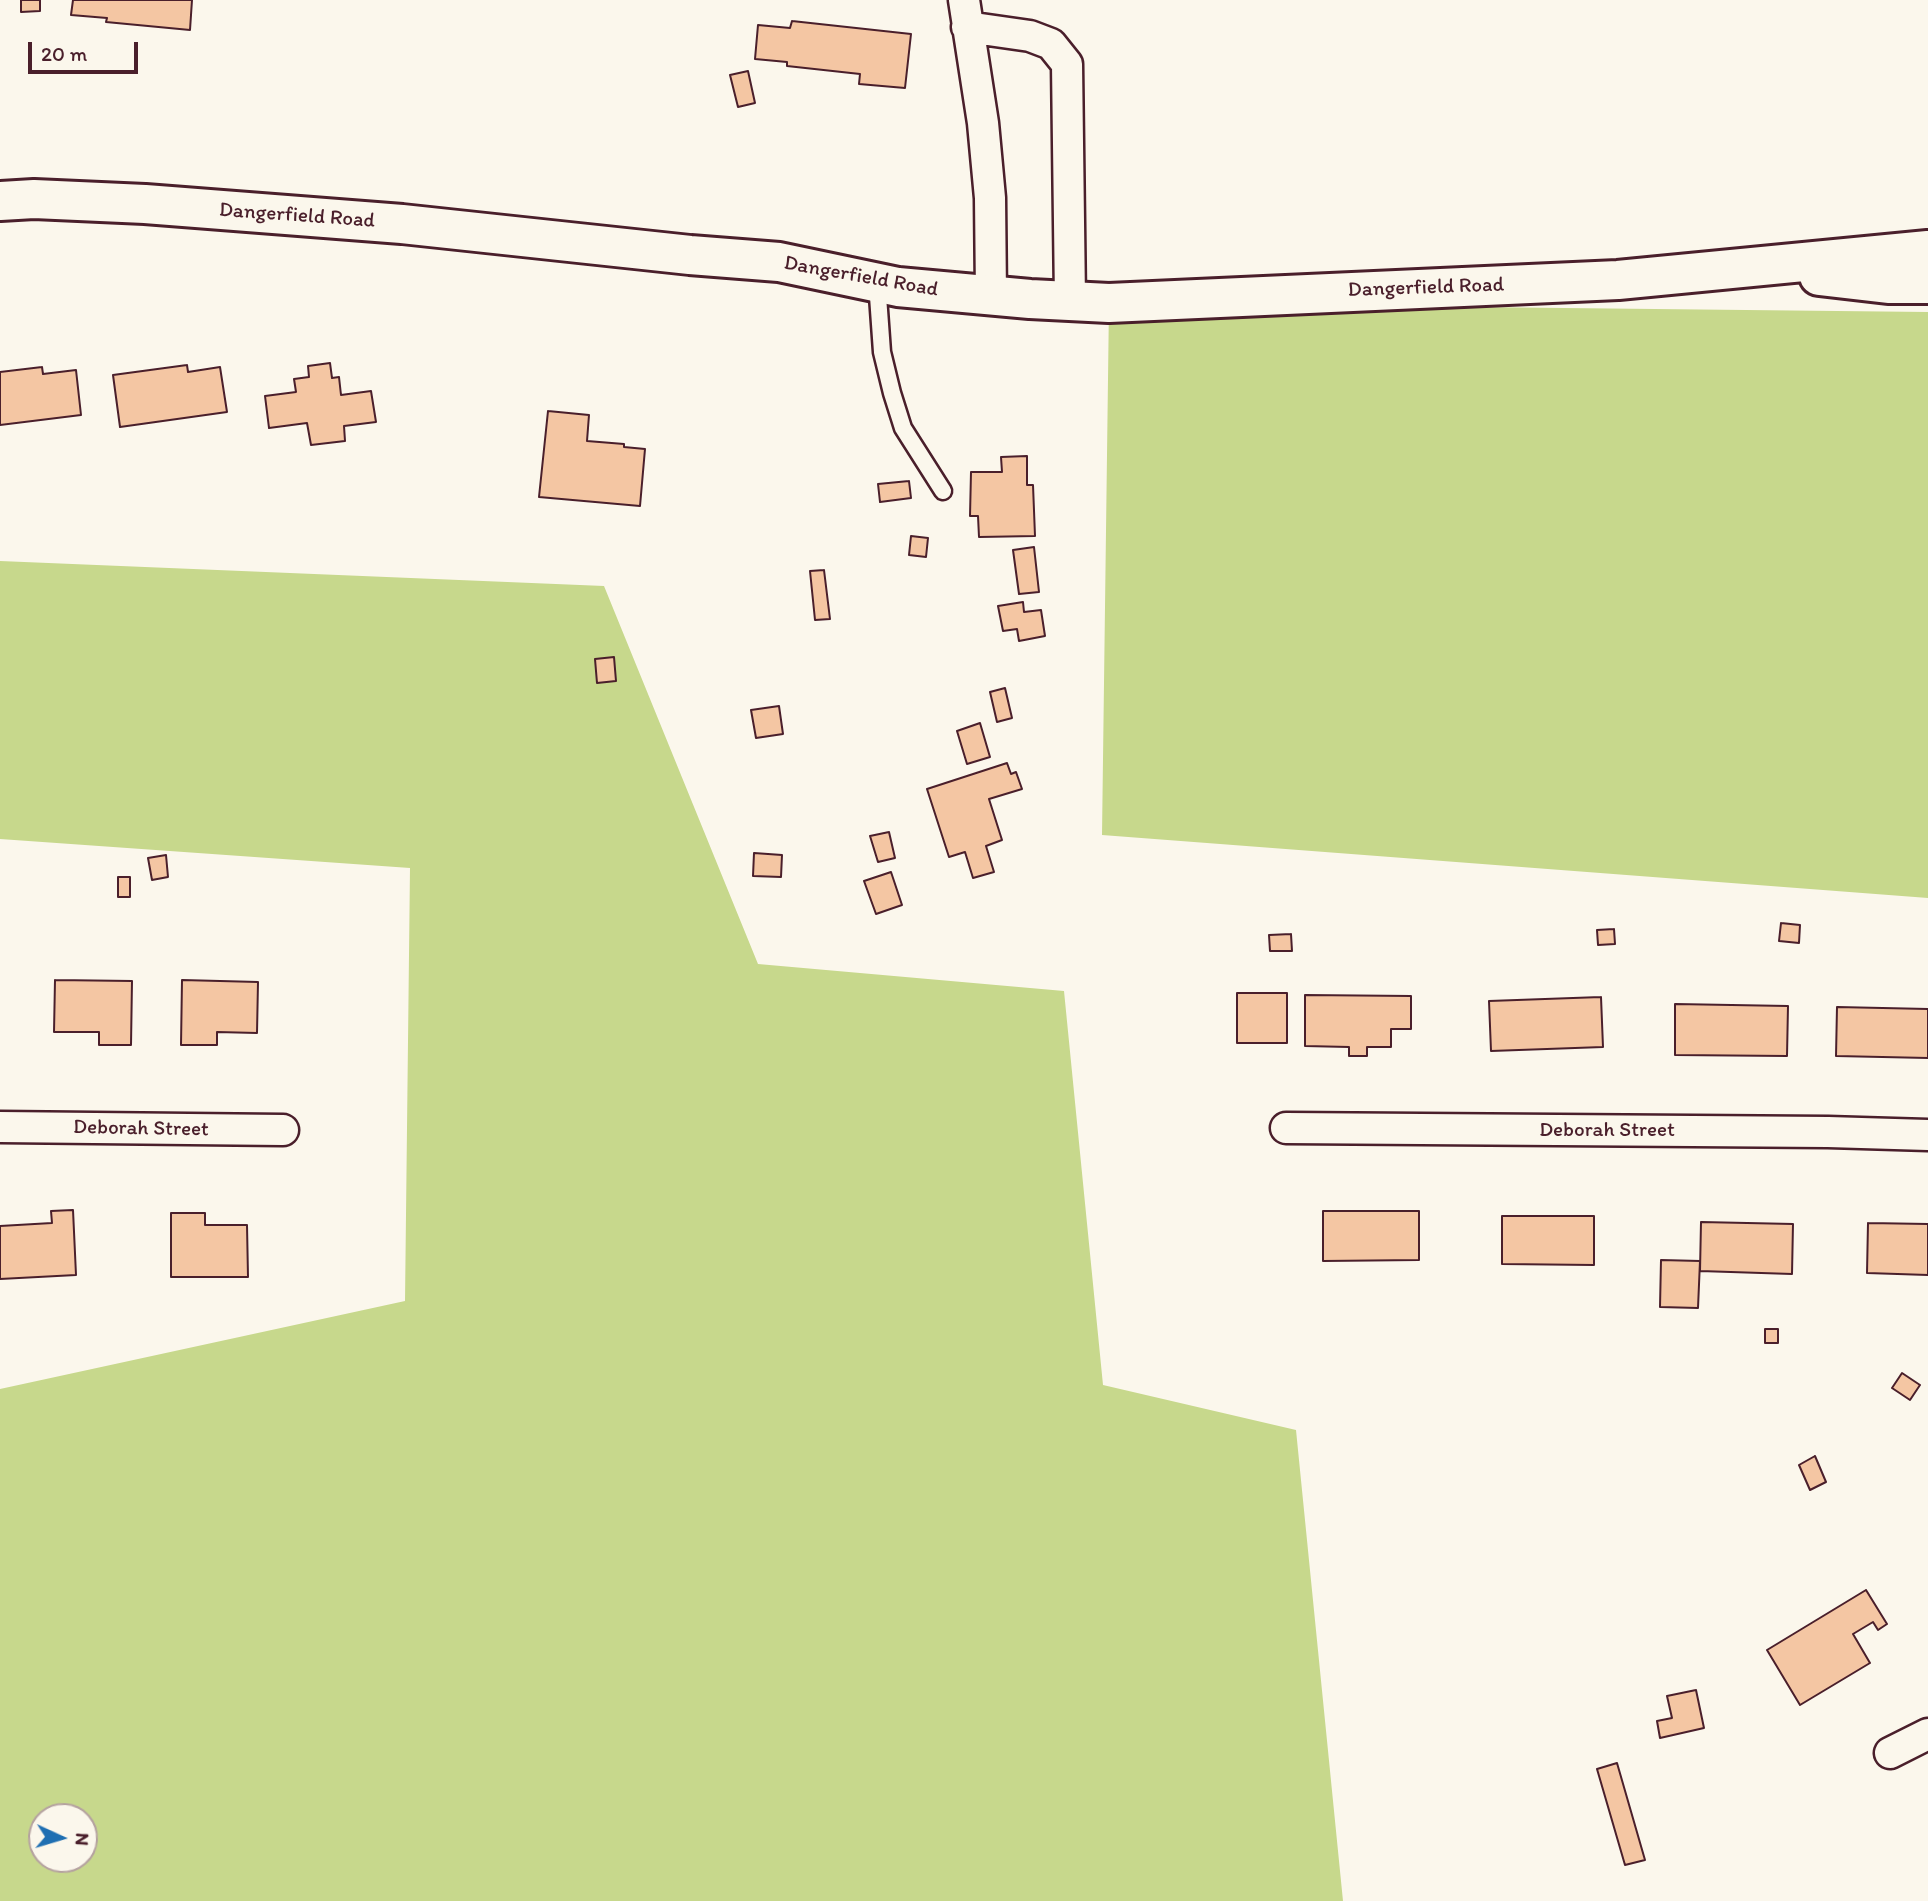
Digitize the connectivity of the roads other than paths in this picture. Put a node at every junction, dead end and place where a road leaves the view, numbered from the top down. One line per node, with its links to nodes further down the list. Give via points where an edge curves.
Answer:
1 (965, 13): 7 (street, via 990,198); 8 (street, via 1051,44 1066,64)
2 (0, 201): 5 (street, Dangerfield Road, via 145,204 402,224 779,262)
3 (1928, 250): 4 (street, Dangerfield Road)
4 (1765, 267): 6 (street, Dangerfield Road, via 1846,281); 8 (street, Dangerfield Road, via 1618,280)
5 (877, 282): 7 (street, Dangerfield Road); 9 (lane, via 882,352 903,428)
6 (1928, 284)
7 (991, 296): 8 (street, Dangerfield Road)
8 (1070, 301)
9 (943, 491)
10 (0, 1127): 12 (street, Deborah Street)
11 (1286, 1128): 13 (street, Deborah Street)
12 (283, 1130)
13 (1928, 1135)
14 (1928, 1734): 15 (street)
15 (1891, 1753)

